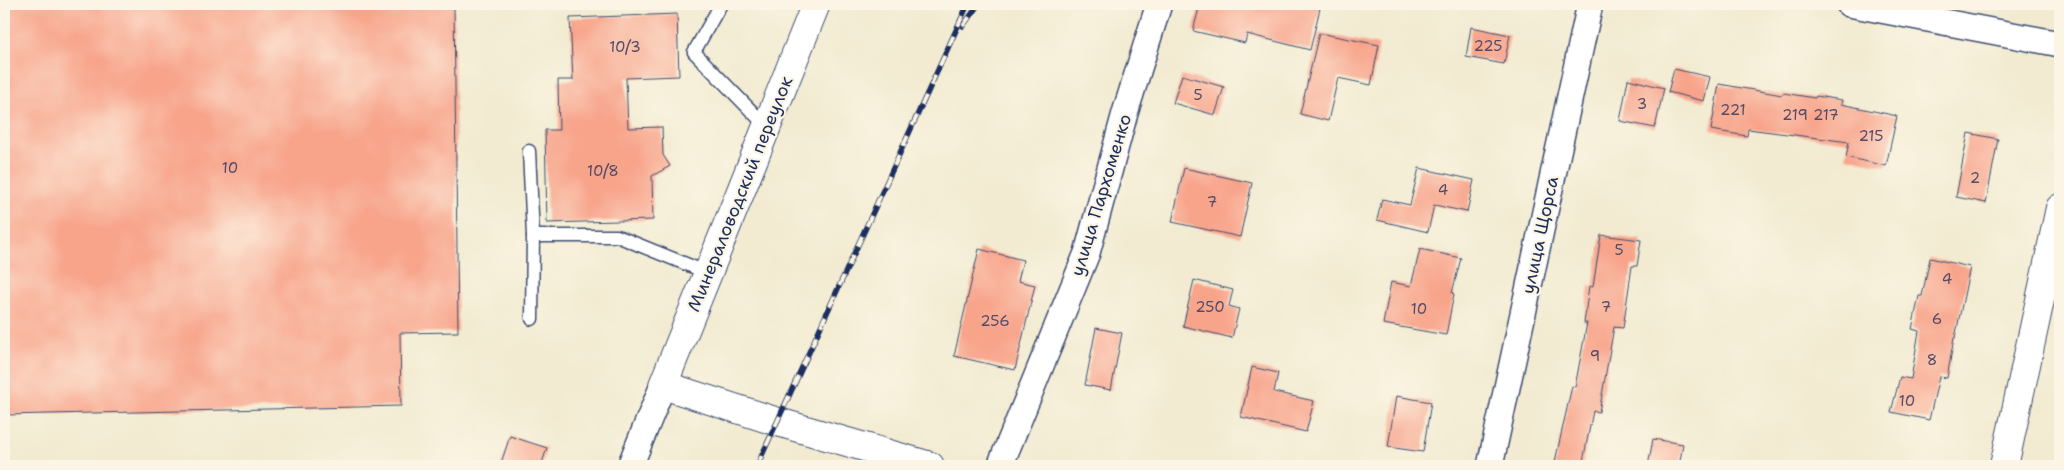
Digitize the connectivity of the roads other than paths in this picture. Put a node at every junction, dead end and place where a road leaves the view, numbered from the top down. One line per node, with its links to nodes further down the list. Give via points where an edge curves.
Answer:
1 (722, 4): 7 (lane, via 694,52)
2 (816, 4): 7 (street, Минераловодский переулок)
3 (1159, 4): 16 (street, улица Пархоменко, via 1087,253)
4 (1590, 4): 17 (street, улица Щорса)
5 (1849, 4): 6 (street)
6 (2060, 44)
7 (767, 126): 11 (street, Минераловодский переулок)
8 (529, 151): 10 (lane)
9 (2060, 208): 18 (street)
10 (533, 236): 11 (lane, via 617,236); 12 (lane)
11 (708, 273): 13 (street, Минераловодский переулок)
12 (532, 319)
13 (663, 385): 14 (street); 15 (street)
14 (630, 466)
15 (930, 466)
16 (1000, 466)
17 (1490, 466)
18 (2004, 466)

